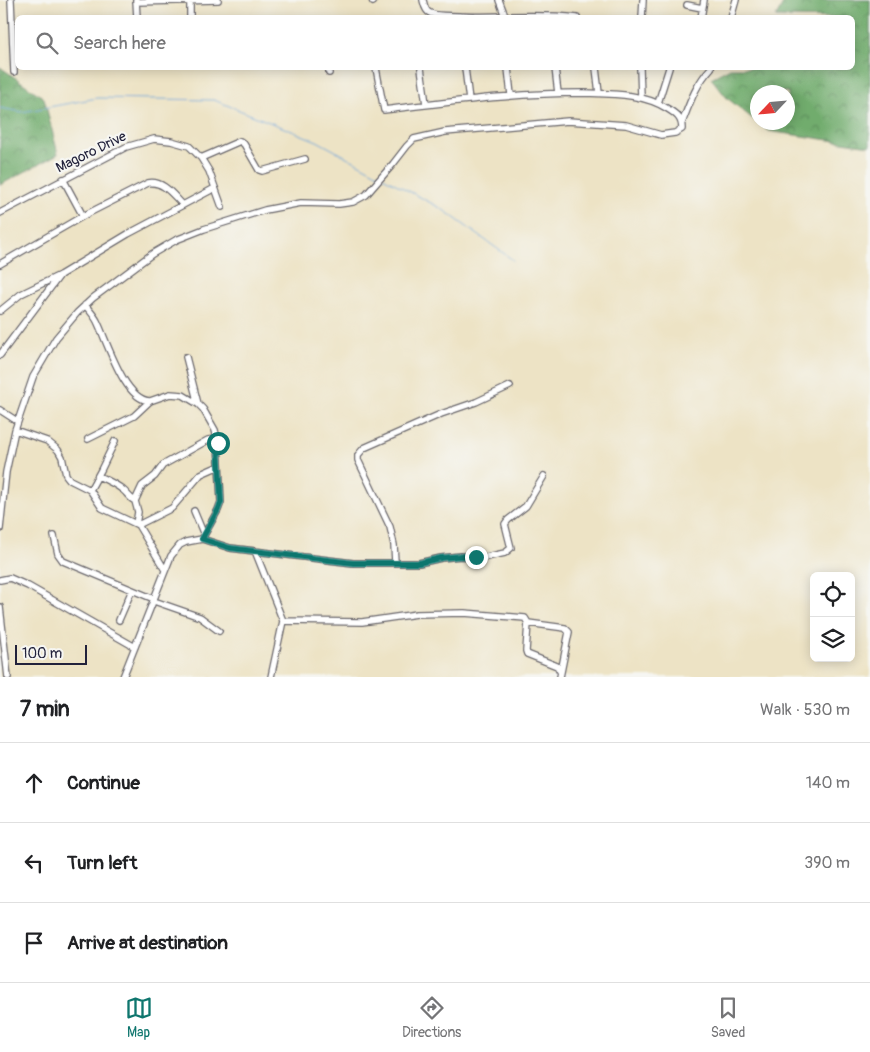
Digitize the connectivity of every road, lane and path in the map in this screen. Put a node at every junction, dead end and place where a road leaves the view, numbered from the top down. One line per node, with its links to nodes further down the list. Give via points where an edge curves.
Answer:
1 (11, 0): 29 (street)
2 (218, 0): 10 (street)
3 (422, 0): 15 (street, via 430,13)
4 (499, 0): 16 (street)
5 (643, 0): 17 (street)
6 (704, 0): 12 (street)
7 (736, 0): 19 (street)
8 (136, 1): 9 (street); 13 (street)
9 (176, 1): 10 (street)
10 (190, 1): 14 (street)
11 (687, 5): 12 (street)
12 (702, 8): 18 (street)
13 (137, 15)
14 (190, 15)
15 (458, 15)
16 (504, 15)
17 (642, 15)
18 (701, 15)
19 (732, 15)
20 (376, 70): 36 (street, via 384,110)
21 (421, 70): 36 (street)
22 (464, 70): 34 (street)
23 (508, 70): 32 (street)
24 (555, 70): 30 (street)
25 (596, 70): 31 (street)
26 (640, 70): 33 (street)
27 (668, 70): 35 (street)
28 (709, 70): 37 (street, via 694,91)
29 (14, 72)
30 (558, 93): 31 (street); 32 (street)
31 (598, 93): 33 (street)
32 (511, 96): 34 (street)
33 (641, 97): 35 (street)
34 (469, 100): 36 (street)
35 (658, 103): 37 (street, via 678,115)
36 (426, 104)
37 (682, 122): 48 (street, via 682,129 662,135 626,125 568,121 445,132 414,140 366,195 353,202 302,203 212,226 176,240 152,254)
38 (200, 158): 39 (street, via 240,141 258,170); 40 (street, Magoro Drive, via 189,146 154,139 126,147); 41 (street, Magoro Drive)
39 (305, 159)
40 (63, 179): 44 (street, Magoro Drive); 45 (street)
41 (215, 188): 42 (street); 43 (street, Magoro Drive)
42 (183, 205): 45 (street, via 160,183 154,182 129,191); 47 (street)
43 (222, 208)
44 (0, 213)
45 (83, 216): 46 (street)
46 (0, 264)
47 (60, 275): 49 (street, via 20,294); 50 (street)
48 (85, 305): 55 (street, via 97,320 122,376 135,394 144,401); 58 (street, via 56,338 33,377)
49 (0, 311)
50 (0, 355)
51 (186, 357): 53 (street)
52 (510, 386): 75 (street, via 359,452 358,460 390,527)
53 (194, 390): 54 (street); 56 (street)
54 (182, 395): 55 (street, via 170,394); 56 (street)
55 (150, 401): 61 (street, via 134,416)
56 (198, 404): 60 (street, via 210,419)
57 (0, 410): 58 (street)
58 (17, 421): 59 (street)
59 (15, 430): 64 (street); 67 (street, via 47,441 58,450 66,476)
60 (217, 438): 63 (street); 68 (street, via 163,466 142,486)
61 (88, 439)
62 (115, 441): 65 (street)
63 (219, 466): 70 (street, via 201,474 172,508); 73 (street, via 221,502)
64 (3, 472): 71 (street)
65 (98, 476): 67 (street); 68 (street, via 114,483)
66 (544, 476): 75 (street, via 526,506 505,524 511,548 505,553 482,558 461,556 419,563)
67 (90, 490): 70 (street, via 102,508)
68 (135, 501): 70 (street)
69 (194, 511): 73 (street)
70 (137, 525): 76 (street)
71 (0, 528)
72 (54, 536): 78 (street, via 63,561)
73 (203, 537): 74 (street, via 226,547); 76 (street, via 180,545 170,556)
74 (254, 551): 75 (street, via 353,563); 82 (street)
75 (395, 562)
76 (165, 570): 79 (street)
77 (0, 580): 85 (street, via 10,578 28,586)
78 (132, 590): 79 (street); 81 (street)
79 (154, 600): 84 (street, via 200,617); 85 (street)
80 (0, 607): 87 (street)
81 (119, 620)
82 (283, 621): 83 (street, via 362,622 417,614 464,613 525,618); 89 (street)
83 (528, 624): 86 (street, via 527,654); 86 (street, via 567,629 570,636)
84 (219, 631)
85 (135, 647): 88 (street)
86 (560, 669)
87 (8, 677)
88 (123, 677)
89 (271, 677)

